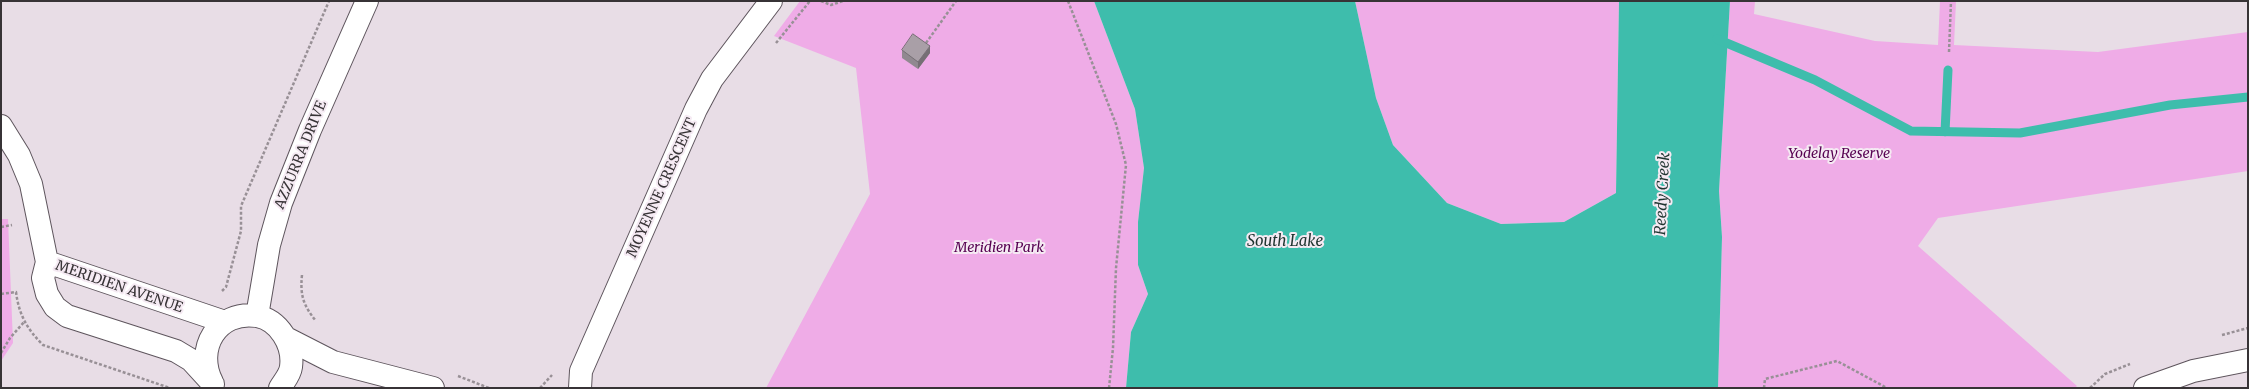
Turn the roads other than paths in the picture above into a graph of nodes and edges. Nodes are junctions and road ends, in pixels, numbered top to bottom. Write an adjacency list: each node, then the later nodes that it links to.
1 (366, 1): 5 (street, AZZURRA DRIVE)
2 (771, 1): 12 (street, MOYENNE CRESCENT)
3 (1, 126): 4 (street)
4 (47, 262): 6 (street, MERIDIEN AVENUE); 9 (street, MERIDIEN AVENUE)
5 (257, 316): 6 (street); 7 (street)
6 (225, 322): 9 (street)
7 (286, 338): 10 (street); 11 (street)
8 (2248, 360): 13 (street)
9 (215, 386)
10 (280, 388)
11 (433, 388)
12 (580, 388)
13 (2145, 388)

